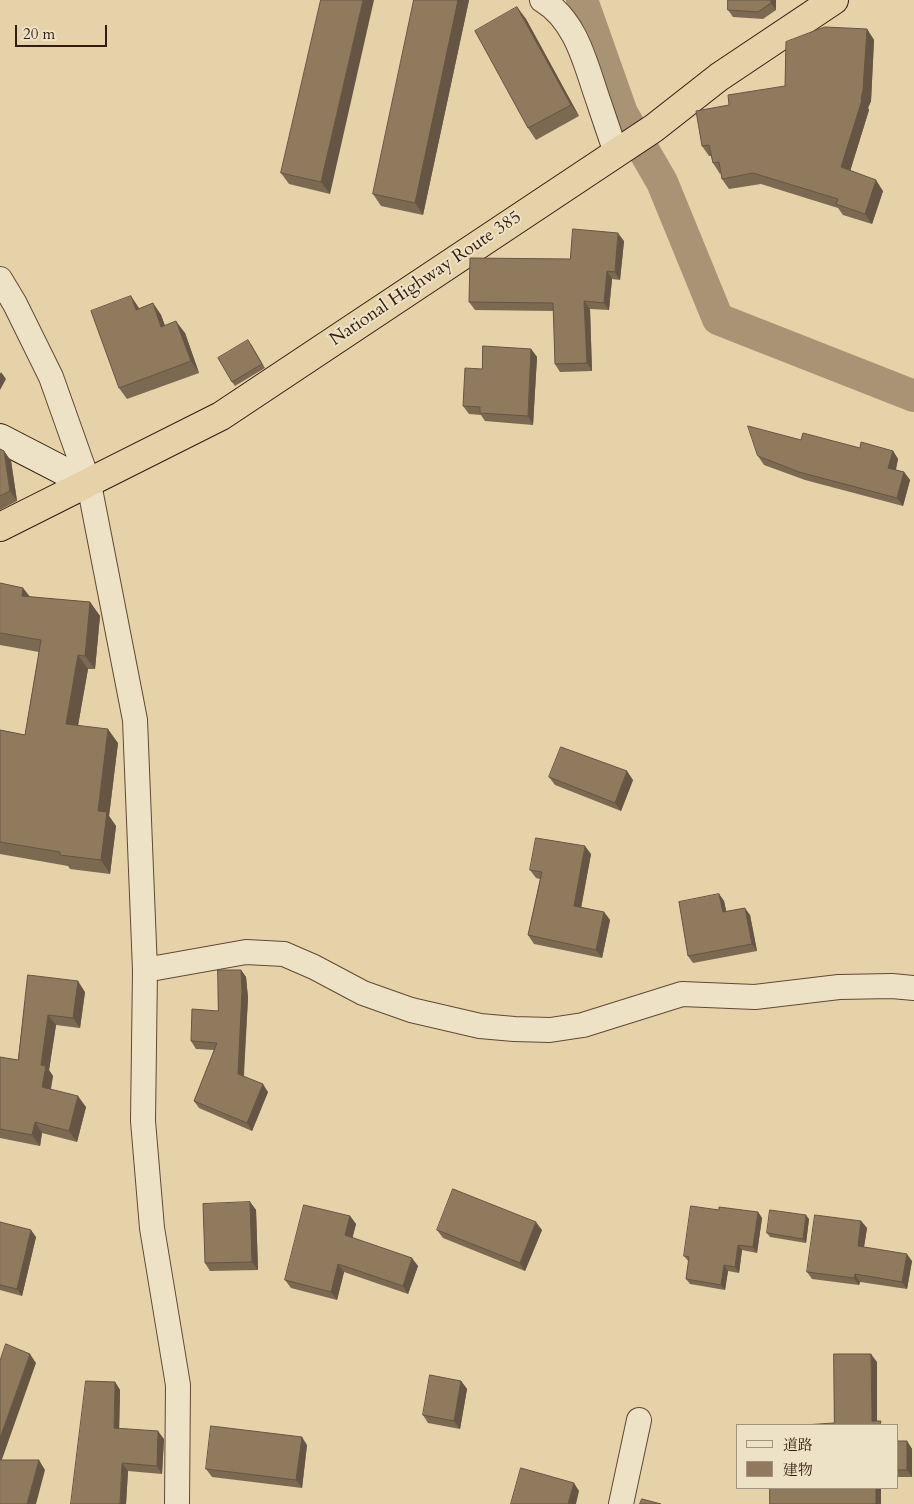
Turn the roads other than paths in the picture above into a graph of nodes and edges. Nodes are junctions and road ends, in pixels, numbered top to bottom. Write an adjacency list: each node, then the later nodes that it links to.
1 (542, 0): 3 (street)
2 (834, 0): 3 (highway, National Highway Route 385)
3 (616, 153): 6 (highway, National Highway Route 385)
4 (0, 279): 6 (street)
5 (0, 438): 6 (main road)
6 (97, 479): 7 (highway, National Highway Route 385); 8 (street)
7 (0, 527)
8 (145, 970): 9 (street); 11 (street)
9 (903, 987)
10 (639, 1420): 12 (street)
11 (177, 1504)
12 (620, 1504)

